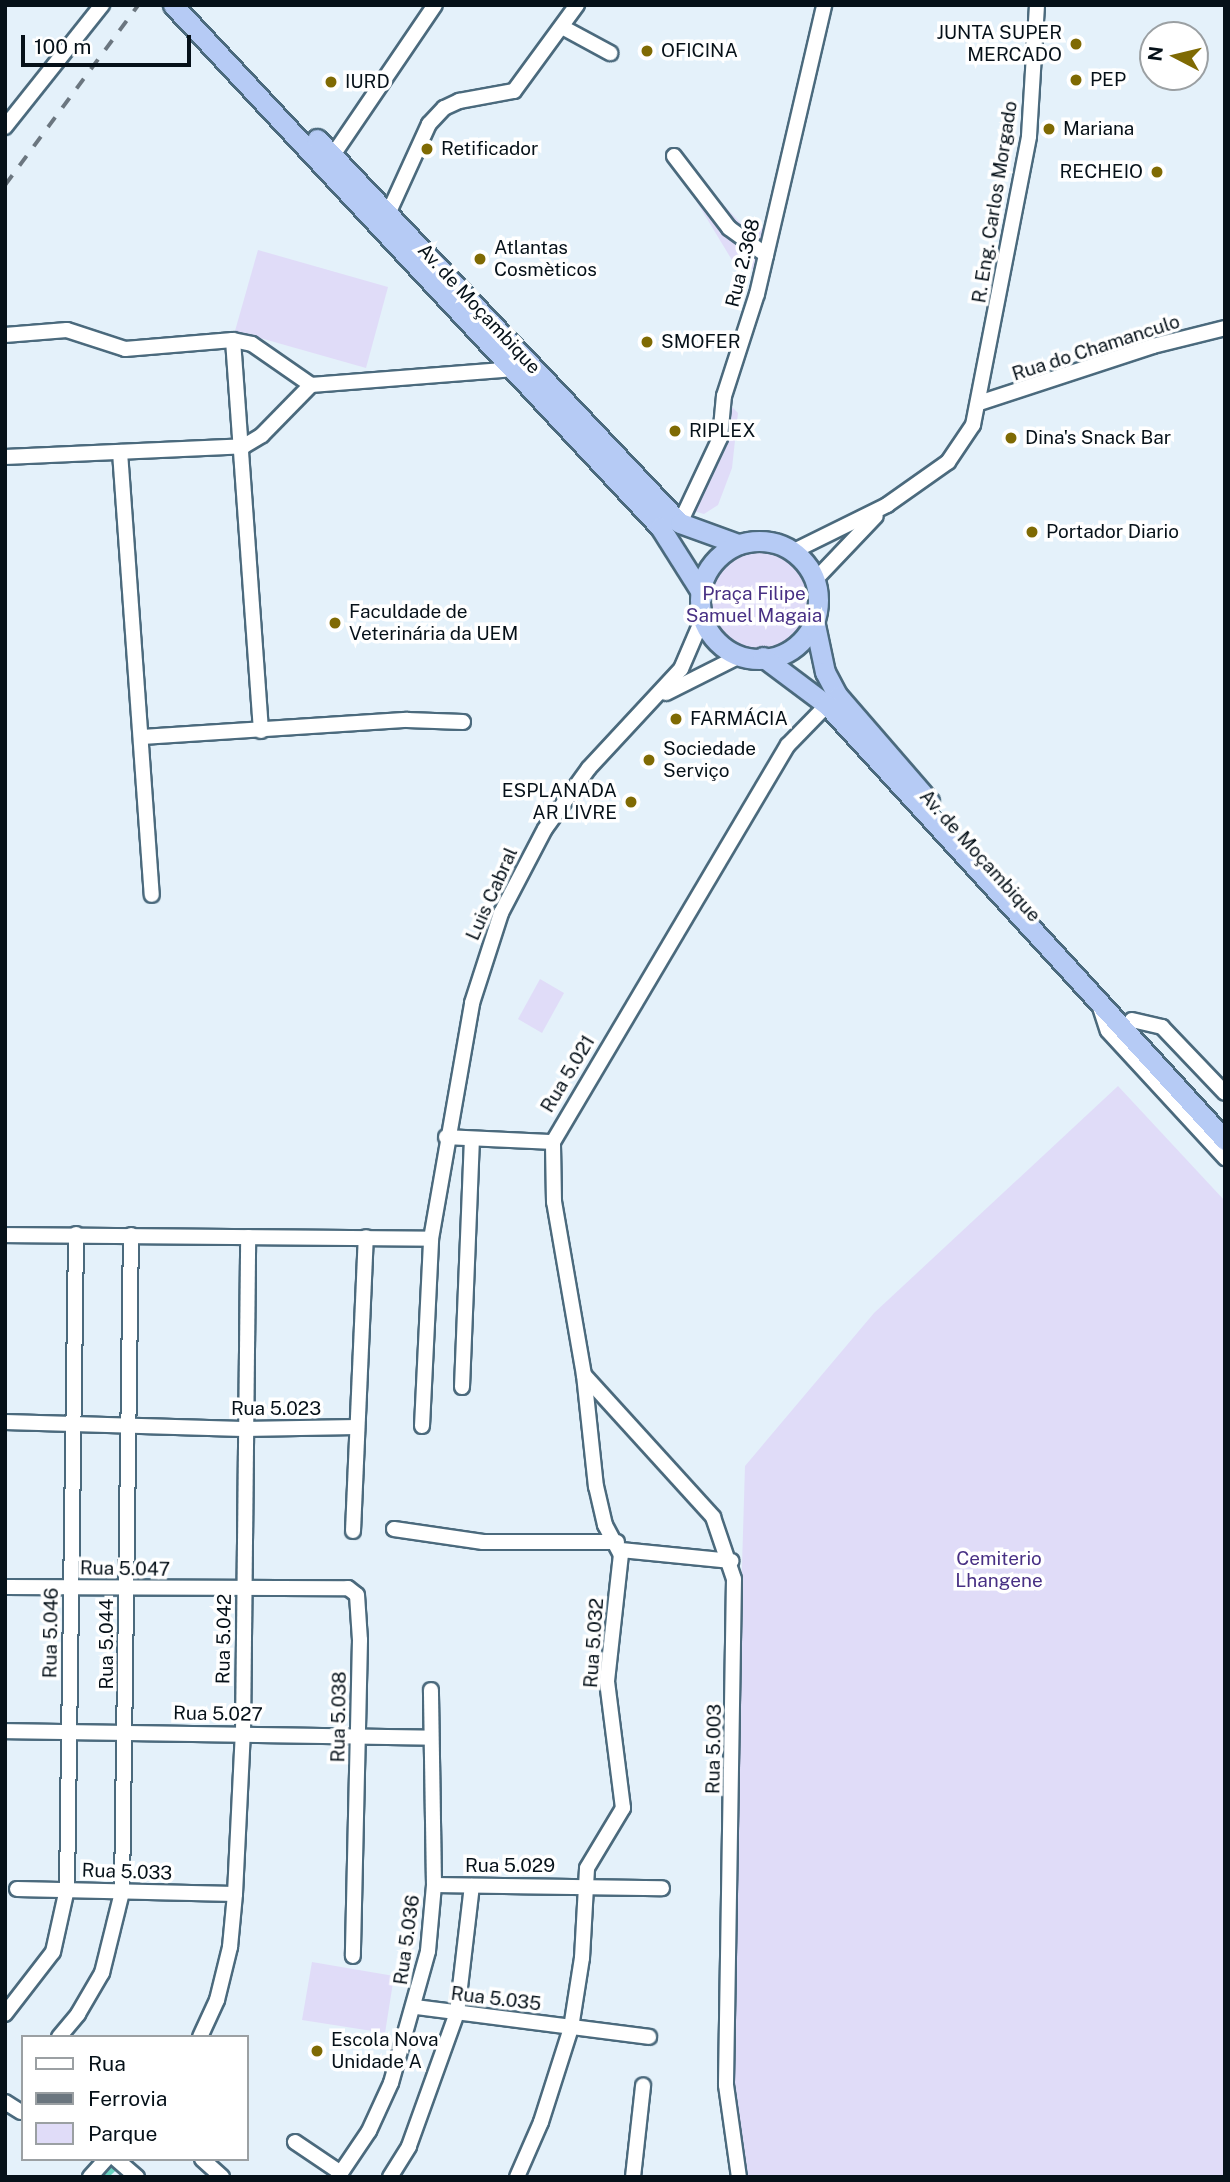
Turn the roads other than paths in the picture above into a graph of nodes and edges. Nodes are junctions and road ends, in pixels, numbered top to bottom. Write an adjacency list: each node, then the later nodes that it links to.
1 (102, 5): 10 (street)
2 (173, 5): 18 (highway)
3 (191, 5): 11 (highway, Av. de Moçambique)
4 (435, 5): 11 (street)
5 (577, 5): 8 (street)
6 (824, 5): 14 (street, Rua 2.368)
7 (1037, 5): 20 (street, R. Eng. Carlos Morgado)
8 (562, 27): 9 (street); 13 (street)
9 (610, 53)
10 (5, 127)
11 (333, 155): 13 (highway, Av. de Moçambique)
12 (674, 156): 14 (street)
13 (388, 214): 25 (highway, Av. de Moçambique)
14 (766, 255): 25 (street, Rua 2.368)
15 (1225, 328): 20 (street, Rua do Chamanculo)
16 (5, 335): 17 (street)
17 (233, 340): 19 (street); 21 (street)
18 (513, 369): 19 (street); 29 (highway)
19 (312, 385): 21 (street)
20 (979, 403): 24 (street, R. Eng. Carlos Morgado)
21 (244, 446): 22 (street); 37 (street)
22 (120, 452): 23 (street); 38 (street)
23 (5, 457)
24 (887, 505): 27 (street); 28 (street)
25 (680, 523): 26 (highway, Av. de Moçambique)
26 (738, 544): 27 (highway, Av. de Moçambique); 29 (highway)
27 (794, 551): 28 (highway)
28 (815, 580): 30 (highway)
29 (703, 595): 31 (highway)
30 (814, 620): 33 (highway); 41 (highway, Av. de Moçambique)
31 (702, 621): 32 (highway); 34 (street, Luis Cabral)
32 (738, 657): 33 (highway); 34 (street, Luis Cabral)
33 (763, 657): 35 (highway, Av. de Moçambique)
34 (651, 705): 44 (street, Luis Cabral)
35 (827, 705): 40 (highway, Av. de Moçambique); 47 (street, Rua 5.021)
36 (463, 722): 37 (street)
37 (261, 731): 38 (street)
38 (142, 737): 39 (street)
39 (152, 895)
40 (1098, 1002): 46 (highway, Av. de Moçambique); 48 (street)
41 (1132, 1020): 42 (street); 43 (highway, Av. de Moçambique)
42 (1225, 1093)
43 (1225, 1120)
44 (446, 1137): 45 (street, Rua 5.021); 54 (street)
45 (472, 1140): 47 (street, Rua 5.021); 56 (street)
46 (1225, 1140)
47 (553, 1142): 55 (street)
48 (1225, 1158)
49 (76, 1234): 50 (street); 51 (street); 58 (street, Rua 5.046)
50 (131, 1234): 52 (street); 59 (street, Rua 5.044)
51 (5, 1235)
52 (248, 1237): 53 (street); 62 (street, Rua 5.042)
53 (366, 1237): 54 (street); 61 (street)
54 (431, 1239): 60 (street)
55 (584, 1375): 65 (street); 66 (street, Rua 5.003)
56 (462, 1387)
57 (5, 1422): 58 (street, Rua 5.023)
58 (74, 1423): 59 (street, Rua 5.023); 68 (street, Rua 5.046)
59 (128, 1426): 62 (street, Rua 5.023); 70 (street, Rua 5.044)
60 (422, 1426)
61 (357, 1427): 62 (street, Rua 5.023); 64 (street)
62 (243, 1429): 69 (street, Rua 5.042)
63 (394, 1529): 65 (street)
64 (353, 1531)
65 (619, 1546): 66 (street); 80 (street, Rua 5.032)
66 (730, 1560): 108 (street, Rua 5.003)
67 (5, 1587): 68 (street, Rua 5.047)
68 (71, 1587): 70 (street, Rua 5.047); 73 (street, Rua 5.046)
69 (244, 1588): 70 (street, Rua 5.047); 75 (street, Rua 5.042); 76 (street, Rua 5.038)
70 (127, 1589): 74 (street, Rua 5.044)
71 (431, 1690): 77 (street, Rua 5.036)
72 (5, 1731): 73 (street, Rua 5.027)
73 (68, 1732): 74 (street, Rua 5.027); 83 (street, Rua 5.046)
74 (127, 1732): 75 (street, Rua 5.027); 84 (street, Rua 5.044)
75 (243, 1733): 76 (street, Rua 5.027); 85 (street, Rua 5.042)
76 (358, 1734): 77 (street, Rua 5.027); 86 (street, Rua 5.038)
77 (429, 1738): 78 (street, Rua 5.036)
78 (434, 1885): 79 (street, Rua 5.029); 87 (street, Rua 5.036)
79 (472, 1886): 80 (street, Rua 5.029); 89 (street)
80 (586, 1886): 81 (street, Rua 5.029); 90 (street, Rua 5.032)
81 (662, 1888)
82 (17, 1889): 83 (street, Rua 5.033)
83 (67, 1889): 84 (street, Rua 5.033); 88 (street, Rua 5.046)
84 (122, 1892): 85 (street, Rua 5.033); 91 (street, Rua 5.044)
85 (235, 1894): 92 (street, Rua 5.042)
86 (353, 1956)
87 (416, 2007): 89 (street, Rua 5.035); 101 (street, Rua 5.036)
88 (5, 2014)
89 (457, 2014): 90 (street, Rua 5.035); 105 (street)
90 (571, 2028): 93 (street, Rua 5.035); 106 (street, Rua 5.032)
91 (61, 2035)
92 (201, 2035)
93 (649, 2038)
94 (643, 2086): 107 (street)
95 (5, 2102): 96 (street)
96 (21, 2112)
97 (295, 2142): 101 (street)
98 (104, 2161): 102 (street)
99 (118, 2161): 103 (street)
100 (204, 2161): 104 (street)
101 (339, 2175)
102 (90, 2177)
103 (137, 2177)
104 (222, 2177)
105 (390, 2177)
106 (517, 2177)
107 (633, 2177)
108 (739, 2177)

